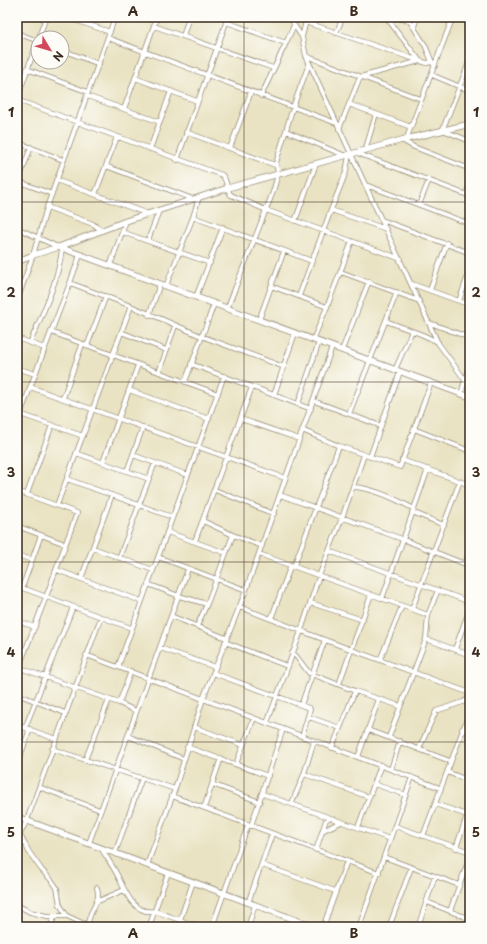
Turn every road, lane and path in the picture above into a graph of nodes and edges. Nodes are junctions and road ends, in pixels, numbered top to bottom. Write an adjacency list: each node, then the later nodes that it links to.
1 (46, 17): 20 (street)
2 (66, 17): 21 (street)
3 (115, 17): 21 (street)
4 (157, 17): 18 (street)
5 (189, 17): 24 (street)
6 (228, 17): 15 (street)
7 (291, 17): 17 (street)
8 (307, 17): 16 (street)
9 (343, 17): 23 (street)
10 (386, 17): 34 (street)
11 (396, 17): 14 (street)
12 (417, 17): 19 (street)
13 (453, 17): 38 (street)
14 (408, 19): 19 (street)
15 (226, 22): 28 (street); 29 (street)
16 (305, 22): 23 (street); 25 (street)
17 (294, 25): 25 (street); 28 (street)
18 (154, 26): 24 (street); 30 (street)
19 (414, 27): 38 (street)
20 (41, 30)
21 (110, 32): 27 (street)
22 (17, 33): 26 (street)
23 (336, 33): 34 (street)
24 (183, 36): 29 (street)
25 (302, 37): 32 (street)
26 (30, 38)
27 (108, 38): 30 (street); 36 (street)
28 (286, 44): 39 (street)
29 (216, 49): 39 (street); 41 (street)
30 (145, 52): 41 (street); 44 (street)
31 (70, 53): 36 (street)
32 (306, 56): 37 (street); 43 (street)
33 (470, 60): 45 (street)
34 (420, 61): 38 (street); 43 (street)
35 (30, 63): 40 (street)
36 (99, 64): 49 (street)
37 (309, 64): 55 (street); 60 (street)
38 (434, 64): 42 (street)
39 (273, 68): 50 (street)
40 (28, 69): 49 (street); 51 (street)
41 (207, 74): 47 (street); 53 (street)
42 (432, 75): 45 (street); 52 (street)
43 (360, 77): 52 (street); 54 (street)
44 (135, 78): 46 (street); 56 (street)
45 (459, 88): 48 (street); 65 (street)
46 (171, 91): 53 (street); 59 (street)
47 (251, 92): 50 (street); 72 (street)
48 (470, 92)
49 (87, 94): 56 (street); 58 (street)
50 (262, 96): 55 (street)
51 (17, 99): 58 (street)
52 (421, 99): 62 (street)
53 (197, 101): 66 (street)
54 (349, 104): 57 (street); 63 (street)
55 (293, 108): 60 (street); 64 (street)
56 (124, 109): 59 (street)
57 (376, 114): 62 (street); 74 (street)
58 (77, 122): 67 (street); 76 (street)
59 (160, 122): 73 (street)
60 (336, 123): 63 (street)
61 (470, 124): 65 (street)
62 (411, 127): 68 (street)
63 (339, 129): 75 (street)
64 (286, 131): 75 (street); 79 (street)
65 (443, 131): 68 (street); 69 (street)
66 (186, 132): 72 (street); 77 (street)
67 (117, 137): 73 (street); 80 (street)
68 (404, 140): 74 (street); 81 (street)
69 (470, 141)
70 (17, 142): 71 (street)
71 (31, 147): 76 (street); 85 (street)
72 (230, 148): 79 (street)
73 (150, 150): 77 (street)
74 (365, 151): 75 (street)
75 (351, 155): 78 (street); 84 (street); 87 (street); 96 (street)
76 (64, 160): 83 (street)
77 (176, 160): 88 (street)
78 (316, 164): 82 (street); 101 (street)
79 (275, 165): 82 (street)
80 (106, 166): 90 (street); 92 (street)
81 (470, 168)
82 (278, 174): 88 (street); 95 (street)
83 (56, 180): 89 (street); 90 (street)
84 (429, 180): 91 (street); 93 (street)
85 (18, 182): 89 (street)
86 (470, 184): 91 (street)
87 (366, 185): 93 (street); 100 (street)
88 (228, 188): 92 (street); 95 (street)
89 (52, 194): 94 (street)
90 (95, 194): 98 (street)
91 (468, 195)
92 (196, 198): 97 (street); 99 (street)
93 (419, 205): 103 (street)
94 (47, 207): 107 (street); 110 (street)
95 (266, 210): 101 (street); 112 (street)
96 (331, 210): 106 (street); 108 (street)
97 (159, 211): 98 (street); 111 (street)
98 (148, 214): 102 (street)
99 (193, 217): 104 (street); 117 (street)
100 (382, 220): 106 (street); 114 (street)
101 (295, 221): 108 (street)
102 (126, 222): 107 (street); 109 (street)
103 (470, 224)
104 (223, 227): 112 (street); 124 (street)
105 (17, 228): 110 (street)
106 (387, 229): 121 (street)
107 (101, 230): 115 (street)
108 (323, 231): 113 (street); 122 (street)
109 (122, 232): 111 (street); 125 (street)
110 (37, 237): 115 (street); 120 (street)
111 (148, 240): 117 (street)
112 (255, 240): 116 (street); 145 (street)
113 (352, 241): 121 (street); 127 (street)
114 (447, 243): 118 (street); 133 (street)
115 (61, 248): 119 (street); 120 (street); 160 (street)
116 (284, 251): 122 (street); 132 (street)
117 (179, 252): 124 (street); 131 (street)
118 (470, 252)
119 (80, 255): 125 (street); 129 (street)
120 (33, 256): 123 (street); 138 (street)
121 (401, 259): 130 (street)
122 (312, 261): 136 (street)
123 (17, 262)
124 (210, 263): 137 (street)
125 (110, 266): 131 (street)
126 (470, 270): 140 (street)
127 (341, 272): 128 (street); 144 (street)
128 (369, 281): 134 (street); 165 (street)
129 (70, 283): 135 (street); 152 (street)
130 (412, 284): 133 (street); 139 (street)
131 (163, 285): 137 (street); 146 (street)
132 (271, 286): 136 (street); 147 (street)
133 (430, 290): 140 (street)
134 (397, 292): 139 (street); 148 (street)
135 (106, 296): 143 (street); 161 (street)
136 (299, 296): 144 (street)
137 (196, 298): 141 (street)
138 (17, 301)
139 (419, 301): 149 (street)
140 (459, 301): 142 (street)
141 (214, 304): 145 (street); 155 (street)
142 (470, 305)
143 (131, 306): 146 (street); 153 (street)
144 (328, 307): 158 (street)
145 (227, 309): 147 (street)
146 (149, 315): 150 (street)
147 (259, 320): 154 (street)
148 (386, 321): 151 (street); 167 (street)
149 (430, 323): 157 (street); 159 (street)
150 (175, 326): 155 (street); 164 (street)
151 (412, 331): 159 (street); 173 (street)
152 (50, 332): 161 (street); 163 (street)
153 (121, 332): 164 (street); 166 (street)
154 (295, 333): 158 (street); 170 (street)
155 (201, 336): 168 (street); 170 (street)
156 (17, 338): 160 (street)
157 (470, 338)
158 (316, 341): 162 (street); 189 (street)
159 (438, 342): 177 (street)
160 (30, 343): 163 (street)
161 (84, 345): 166 (street); 187 (street)
162 (332, 347): 165 (street); 188 (street)
163 (44, 348): 175 (street)
164 (166, 350): 174 (street)
165 (342, 350): 167 (street)
166 (112, 356): 169 (street); 190 (street)
167 (370, 361): 173 (street); 193 (street)
168 (191, 364): 176 (street); 178 (street)
169 (138, 365): 174 (street); 182 (street)
170 (284, 367): 185 (street)
171 (470, 367): 177 (street)
172 (17, 368): 175 (street)
173 (398, 371): 179 (street); 199 (street)
174 (159, 372): 178 (street)
175 (35, 374): 180 (street)
176 (224, 376): 181 (street); 183 (street)
177 (465, 380): 184 (street)
178 (185, 382): 183 (street)
179 (431, 383): 184 (street); 201 (street)
180 (30, 387): 187 (street); 192 (street)
181 (252, 387): 185 (street); 196 (street)
182 (129, 390): 194 (street); 195 (street)
183 (218, 394): 195 (street)
184 (461, 394): 186 (street)
185 (274, 395): 189 (street)
186 (470, 397)
187 (63, 398): 190 (street)
188 (314, 401): 191 (street); 193 (street)
189 (298, 404): 191 (street)
190 (93, 409): 194 (street); 203 (street)
191 (311, 409): 202 (street)
192 (20, 414): 197 (street); 198 (street)
193 (349, 414): 199 (street)
194 (118, 418): 200 (street); 214 (street)
195 (209, 419): 205 (street)
196 (241, 419): 204 (street); 212 (street)
197 (17, 423)
198 (52, 425): 203 (street); 227 (street)
199 (380, 426): 211 (street)
200 (143, 427): 205 (street); 209 (street)
201 (414, 429): 207 (street); 213 (street)
202 (302, 430): 204 (street); 206 (street)
203 (83, 436): 208 (street)
204 (299, 439): 219 (street)
205 (198, 446): 212 (street); 218 (street)
206 (339, 446): 210 (street); 232 (street)
207 (470, 450)
208 (76, 453): 214 (street); 220 (street)
209 (133, 455): 215 (street); 217 (street)
210 (364, 455): 211 (street); 224 (street)
211 (370, 456): 213 (street)
212 (227, 457): 219 (street); 225 (street)
213 (402, 460): 216 (street)
214 (103, 462): 217 (street)
215 (155, 463): 218 (street); 221 (street)
216 (428, 469): 222 (street); 233 (street)
217 (127, 471): 221 (street)
218 (188, 474): 235 (street)
219 (285, 478): 229 (street)
220 (67, 479): 228 (street); 230 (street)
221 (149, 479): 231 (street)
222 (460, 481): 223 (street); 238 (street)
223 (470, 485)
224 (353, 487): 233 (street); 236 (street)
225 (215, 490): 234 (street); 237 (street)
226 (17, 491): 227 (street)
227 (27, 494): 230 (street)
228 (112, 495): 231 (street); 247 (street)
229 (280, 495): 232 (street); 234 (street)
230 (57, 505): 245 (street)
231 (140, 505): 235 (street); 255 (street)
232 (316, 508): 236 (street); 258 (street)
233 (413, 510): 238 (street); 243 (street)
234 (274, 514): 246 (street)
235 (172, 517): 240 (street)
236 (342, 518): 243 (street); 249 (street)
237 (203, 521): 242 (street); 244 (street)
238 (444, 525): 250 (street)
239 (17, 526): 241 (street)
240 (167, 532): 244 (street); 254 (street)
241 (41, 535): 245 (street); 256 (street)
242 (233, 535): 246 (street); 251 (street)
243 (402, 539): 250 (street); 263 (street)
244 (195, 542): 251 (street)
245 (65, 544): 261 (street)
246 (262, 546): 252 (street)
247 (93, 548): 255 (street); 266 (street)
248 (470, 550): 257 (street)
249 (329, 551): 263 (street); 264 (street)
250 (434, 552): 257 (street); 268 (street)
251 (226, 553): 265 (street)
252 (259, 554): 258 (street); 271 (street)
253 (17, 555): 256 (street)
254 (158, 557): 260 (street); 262 (street)
255 (119, 558): 262 (street)
256 (32, 560): 270 (street)
257 (465, 564): 259 (street)
258 (293, 566): 264 (street); 289 (street)
259 (470, 566)
260 (188, 569): 265 (street); 274 (street)
261 (57, 570): 266 (street); 275 (street)
262 (153, 570): 267 (street)
263 (391, 573): 268 (street); 276 (street)
264 (319, 576): 273 (street); 279 (street)
265 (216, 578): 271 (street); 280 (street)
266 (81, 579): 277 (street)
267 (148, 584): 274 (street); 277 (street)
268 (422, 584): 272 (street); 285 (street)
269 (17, 586): 270 (street)
270 (22, 588): 275 (street)
271 (246, 590): 283 (street)
272 (438, 590): 278 (street); 286 (street)
273 (371, 595): 276 (street); 290 (street)
274 (179, 596): 280 (street); 287 (street)
275 (46, 597): 282 (street); 293 (street)
276 (382, 599): 281 (street)
277 (141, 601): 294 (street)
278 (470, 602)
279 (311, 603): 290 (street); 295 (street)
280 (207, 604): 292 (street)
281 (402, 606): 285 (street); 305 (street)
282 (73, 607): 288 (street); 314 (street)
283 (240, 607): 289 (street); 297 (street)
284 (470, 608): 301 (street)
285 (412, 609): 286 (street)
286 (428, 615): 296 (street)
287 (171, 616): 292 (street); 299 (street)
288 (101, 617): 294 (street); 304 (street)
289 (270, 619): 295 (street)
290 (363, 620): 300 (street)
291 (17, 621): 293 (street)
292 (197, 626): 297 (street)
293 (35, 627): 307 (street)
294 (131, 628): 308 (street)
295 (301, 631): 298 (street); 302 (street)
296 (426, 639): 301 (street); 311 (street)
297 (226, 640): 306 (street); 309 (street)
298 (325, 640): 300 (street); 313 (street)
299 (160, 648): 309 (street); 315 (street)
300 (352, 649): 305 (street); 316 (street)
301 (455, 649): 303 (street)
302 (292, 653): 306 (street); 313 (street)
303 (470, 655)
304 (86, 656): 308 (street); 317 (street)
305 (380, 660): 311 (street)
306 (287, 666): 321 (street)
307 (18, 667): 314 (street)
308 (118, 667): 310 (street)
309 (215, 667): 312 (street)
310 (131, 672): 315 (street); 327 (street)
311 (413, 672): 319 (street); 329 (street)
312 (213, 673): 321 (street); 323 (street)
313 (312, 674): 316 (street); 328 (street)
314 (45, 677): 317 (street); 326 (street)
315 (149, 679): 323 (street); 330 (street)
316 (339, 684): 318 (street)
317 (75, 688): 325 (street); 332 (street)
318 (354, 691): 324 (street); 338 (street)
319 (470, 693)
320 (17, 694): 326 (street)
321 (276, 696): 328 (street); 335 (street)
322 (470, 698): 354 (street)
323 (203, 699): 334 (street); 337 (street)
324 (379, 699): 329 (street); 342 (street)
325 (109, 700): 327 (street); 358 (street)
326 (35, 702): 332 (street); 339 (street)
327 (119, 703): 330 (street)
328 (301, 705): 333 (street)
329 (400, 706): 346 (street)
330 (136, 711): 344 (street)
331 (470, 711): 341 (street)
332 (65, 713): 347 (street)
333 (309, 717): 338 (street); 345 (street)
334 (254, 718): 335 (street); 350 (street)
335 (267, 723): 340 (street)
336 (17, 725): 339 (street)
337 (194, 727): 350 (street); 351 (street)
338 (340, 728): 352 (street)
339 (28, 729): 347 (street); 361 (street)
340 (283, 729): 345 (street); 367 (street)
341 (462, 729): 343 (street); 359 (street)
342 (368, 730): 346 (street); 355 (street)
343 (470, 732)
344 (128, 736): 357 (street); 363 (street)
345 (302, 736): 348 (street)
346 (389, 737): 349 (street)
347 (56, 739): 353 (street)
348 (314, 741): 352 (street); 366 (street)
349 (400, 741): 354 (street); 364 (street)
350 (243, 745): 360 (street)
351 (187, 747): 356 (street); 357 (street)
352 (332, 748): 355 (street)
353 (52, 749): 358 (street); 373 (street)
354 (419, 749): 359 (street)
355 (358, 757): 362 (street)
356 (221, 758): 360 (street); 371 (street)
357 (184, 759): 375 (street)
358 (85, 760): 363 (street)
359 (450, 761): 365 (street)
360 (236, 764): 367 (street)
361 (17, 765)
362 (381, 765): 364 (street); 372 (street)
363 (116, 769): 368 (street); 385 (street)
364 (391, 769): 369 (street)
365 (447, 772): 370 (street); 374 (street)
366 (304, 774): 379 (street); 381 (street)
367 (268, 776): 376 (street)
368 (142, 778): 375 (street); 405 (street)
369 (412, 778): 374 (street); 377 (street)
370 (470, 780)
371 (212, 784): 380 (street); 384 (street)
372 (374, 784): 377 (street); 379 (street)
373 (39, 787): 385 (street); 389 (street)
374 (440, 788): 382 (street)
375 (175, 789): 378 (street)
376 (263, 794): 380 (street); 381 (street)
377 (406, 795): 392 (street)
378 (172, 796): 384 (street); 409 (street)
379 (369, 797): 393 (street)
380 (260, 802): 391 (street)
381 (292, 803): 388 (street)
382 (435, 804): 386 (street); 397 (street)
383 (470, 806): 386 (street)
384 (204, 808): 391 (street)
385 (100, 810): 400 (street)
386 (468, 816): 402 (street)
387 (17, 817): 389 (street)
388 (327, 817): 390 (street); 394 (street)
389 (27, 820): 396 (street); 400 (street)
390 (341, 822): 393 (street); 394 (street)
391 (250, 826): 395 (street); 420 (street)
392 (395, 826): 397 (street); 398 (street)
393 (358, 827): 398 (street)
394 (322, 831): 403 (street)
395 (272, 834): 403 (street); 410 (street)
396 (20, 835): 399 (street); 429 (street)
397 (423, 836): 402 (street)
398 (390, 839): 407 (street)
399 (17, 840)
400 (88, 843): 401 (street)
401 (101, 848): 405 (street); 418 (street)
402 (456, 848): 404 (street)
403 (316, 850): 408 (street)
404 (470, 852)
405 (115, 853): 409 (street)
406 (470, 856): 416 (street)
407 (384, 857): 411 (street); 413 (street)
408 (347, 861): 413 (street); 419 (street)
409 (147, 865): 412 (street)
410 (262, 865): 419 (street); 423 (street)
411 (411, 868): 414 (street); 443 (street)
412 (168, 873): 415 (street); 426 (street)
413 (379, 873): 442 (street)
414 (435, 876): 416 (street); 422 (street)
415 (194, 882): 420 (street); 432 (street)
416 (459, 885): 427 (street)
417 (97, 888): 421 (street)
418 (124, 890): 421 (street); 426 (street)
419 (335, 891): 441 (street)
420 (224, 894): 423 (street); 437 (street)
421 (96, 902): 434 (street)
422 (426, 902): 427 (street); 444 (street)
423 (248, 903): 425 (street)
424 (17, 905): 428 (street)
425 (255, 905): 431 (street); 438 (street)
426 (155, 910): 432 (street); 435 (street)
427 (450, 910): 430 (street)
428 (55, 916): 429 (street); 433 (street)
429 (67, 916): 434 (street)
430 (470, 918)
431 (293, 919): 439 (street); 440 (street)
432 (180, 920): 436 (street)
433 (50, 927)
434 (89, 927)
435 (149, 927)
436 (199, 927)
437 (212, 927)
438 (248, 927)
439 (290, 927)
440 (315, 927)
441 (323, 927)
442 (359, 927)
443 (389, 927)
444 (418, 927)

